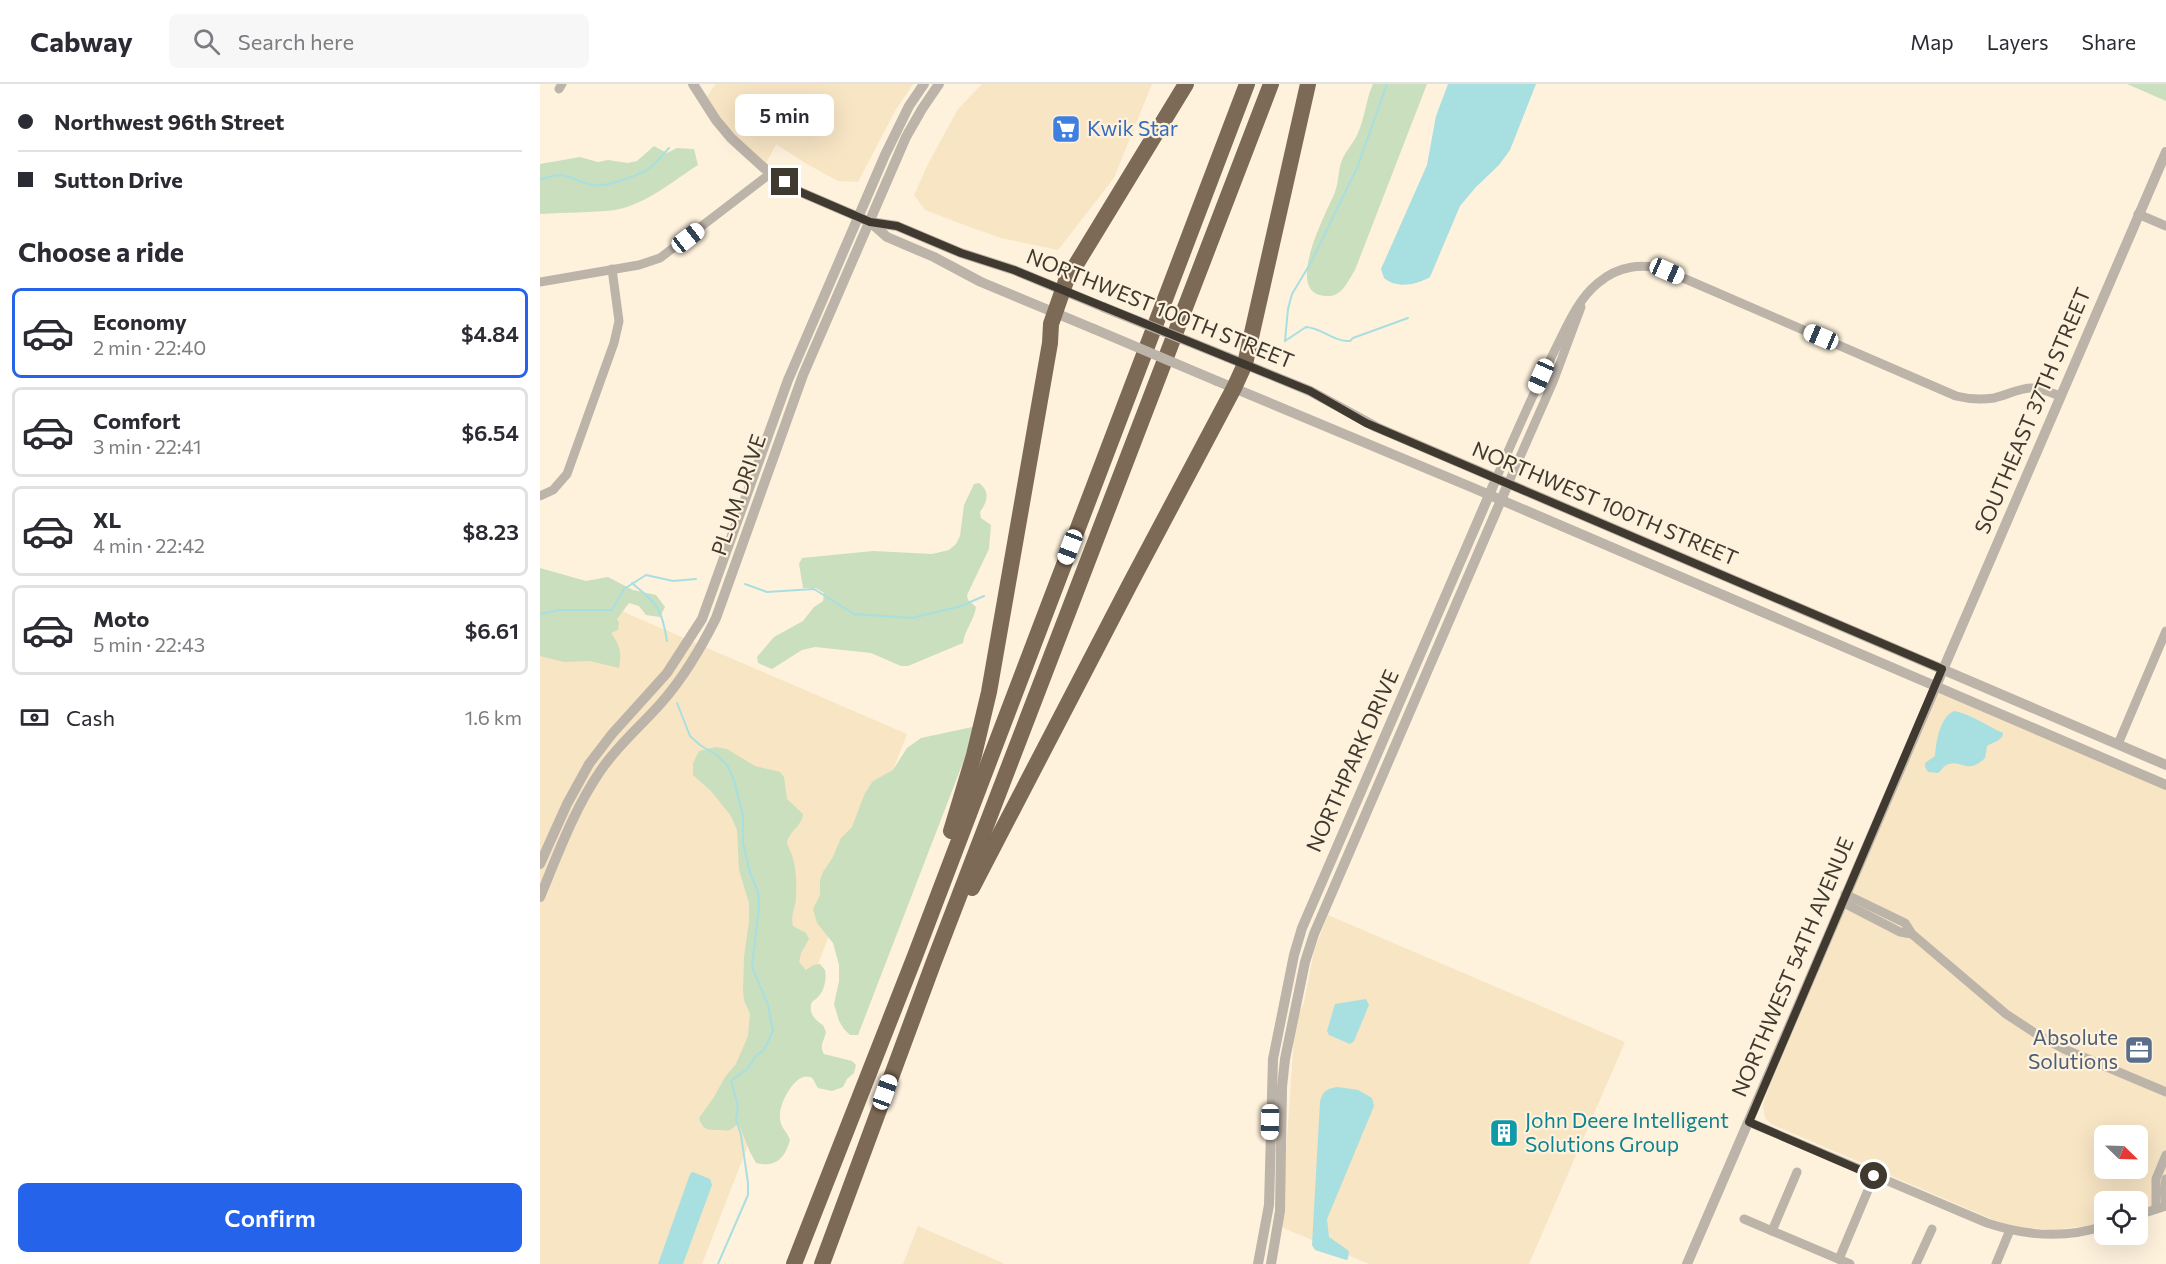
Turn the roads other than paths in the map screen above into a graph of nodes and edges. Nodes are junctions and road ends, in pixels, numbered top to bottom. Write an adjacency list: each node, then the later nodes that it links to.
1 (693, 84): 9 (street)
2 (924, 84): 11 (street, PLUM DRIVE)
3 (939, 84): 12 (street, PLUM DRIVE)
4 (1186, 84): 16 (highway)
5 (1247, 84): 40 (highway)
6 (1271, 84): 41 (highway)
7 (1308, 84): 19 (highway)
8 (2166, 152): 10 (street, SOUTHEAST 37TH STREET)
9 (771, 173): 11 (street); 14 (street)
10 (2138, 214): 13 (street); 21 (street, SOUTHEAST 37TH STREET)
11 (858, 217): 12 (street); 35 (street, PLUM DRIVE)
12 (870, 222): 16 (street, NORTHWEST 100TH STREET); 18 (street, NORTHWEST 100TH STREET); 38 (street, PLUM DRIVE)
13 (2166, 226)
14 (612, 269): 15 (street); 25 (street)
15 (540, 282)
16 (1063, 290): 18 (highway); 19 (street, NORTHWEST 100TH STREET, bridge)
17 (1583, 301): 21 (street, NORTHPARK DRIVE); 22 (street, NORTHPARK DRIVE); 23 (street, NORTHPARK DRIVE)
18 (1055, 313): 20 (street, NORTHWEST 100TH STREET, bridge); 40 (highway)
19 (1245, 364): 20 (highway); 22 (street, NORTHWEST 100TH STREET)
20 (1234, 388): 24 (street, NORTHWEST 100TH STREET); 41 (highway)
21 (2060, 396): 29 (street, SOUTHEAST 37TH STREET)
22 (1496, 479): 23 (street, NORTHWEST 100TH STREET); 24 (street, NORTHPARK DRIVE)
23 (1508, 484): 26 (street, NORTHPARK DRIVE); 29 (street, NORTHWEST 100TH STREET)
24 (1489, 495): 26 (street, NORTHWEST 100TH STREET); 28 (street, NORTHPARK DRIVE)
25 (540, 496)
26 (1501, 501): 30 (street, NORTHPARK DRIVE); 31 (street, NORTHWEST 100TH STREET)
27 (2166, 631): 32 (street)
28 (1415, 668): 30 (street); 36 (street, NORTHPARK DRIVE)
29 (1942, 669): 31 (street, SOUTHEAST 37TH STREET); 32 (street, NORTHWEST 100TH STREET)
30 (1427, 674): 37 (street, NORTHPARK DRIVE)
31 (1935, 686): 34 (street, NORTHWEST 100TH STREET); 39 (street, NORTHWEST 54TH AVENUE)
32 (2118, 744): 33 (street, NORTHWEST 100TH STREET)
33 (2166, 765)
34 (2166, 785)
35 (540, 864)
36 (1330, 864): 37 (street); 59 (street, NORTHPARK DRIVE)
37 (1342, 869): 60 (street, NORTHPARK DRIVE)
38 (540, 897)
39 (1844, 898): 42 (street); 43 (street, NORTHWEST 54TH AVENUE)
40 (915, 956): 57 (highway)
41 (933, 964): 58 (highway)
42 (2166, 1092)
43 (1749, 1122): 46 (street); 61 (street, NORTHWEST 54TH AVENUE)
44 (2166, 1155): 48 (street)
45 (1797, 1172): 55 (street)
46 (1874, 1176): 54 (street); 56 (street)
47 (2166, 1179): 48 (street)
48 (2163, 1207): 49 (street); 50 (street)
49 (2148, 1212)
50 (2165, 1217)
51 (1744, 1219): 55 (street)
52 (1932, 1229): 63 (street)
53 (2094, 1229): 54 (street)
54 (2010, 1230): 64 (street)
55 (1772, 1231): 56 (street)
56 (1839, 1259): 62 (street)
57 (794, 1264)
58 (822, 1264)
59 (1258, 1264)
60 (1271, 1264)
61 (1687, 1264)
62 (1850, 1264)
63 (1916, 1264)
64 (1996, 1264)

